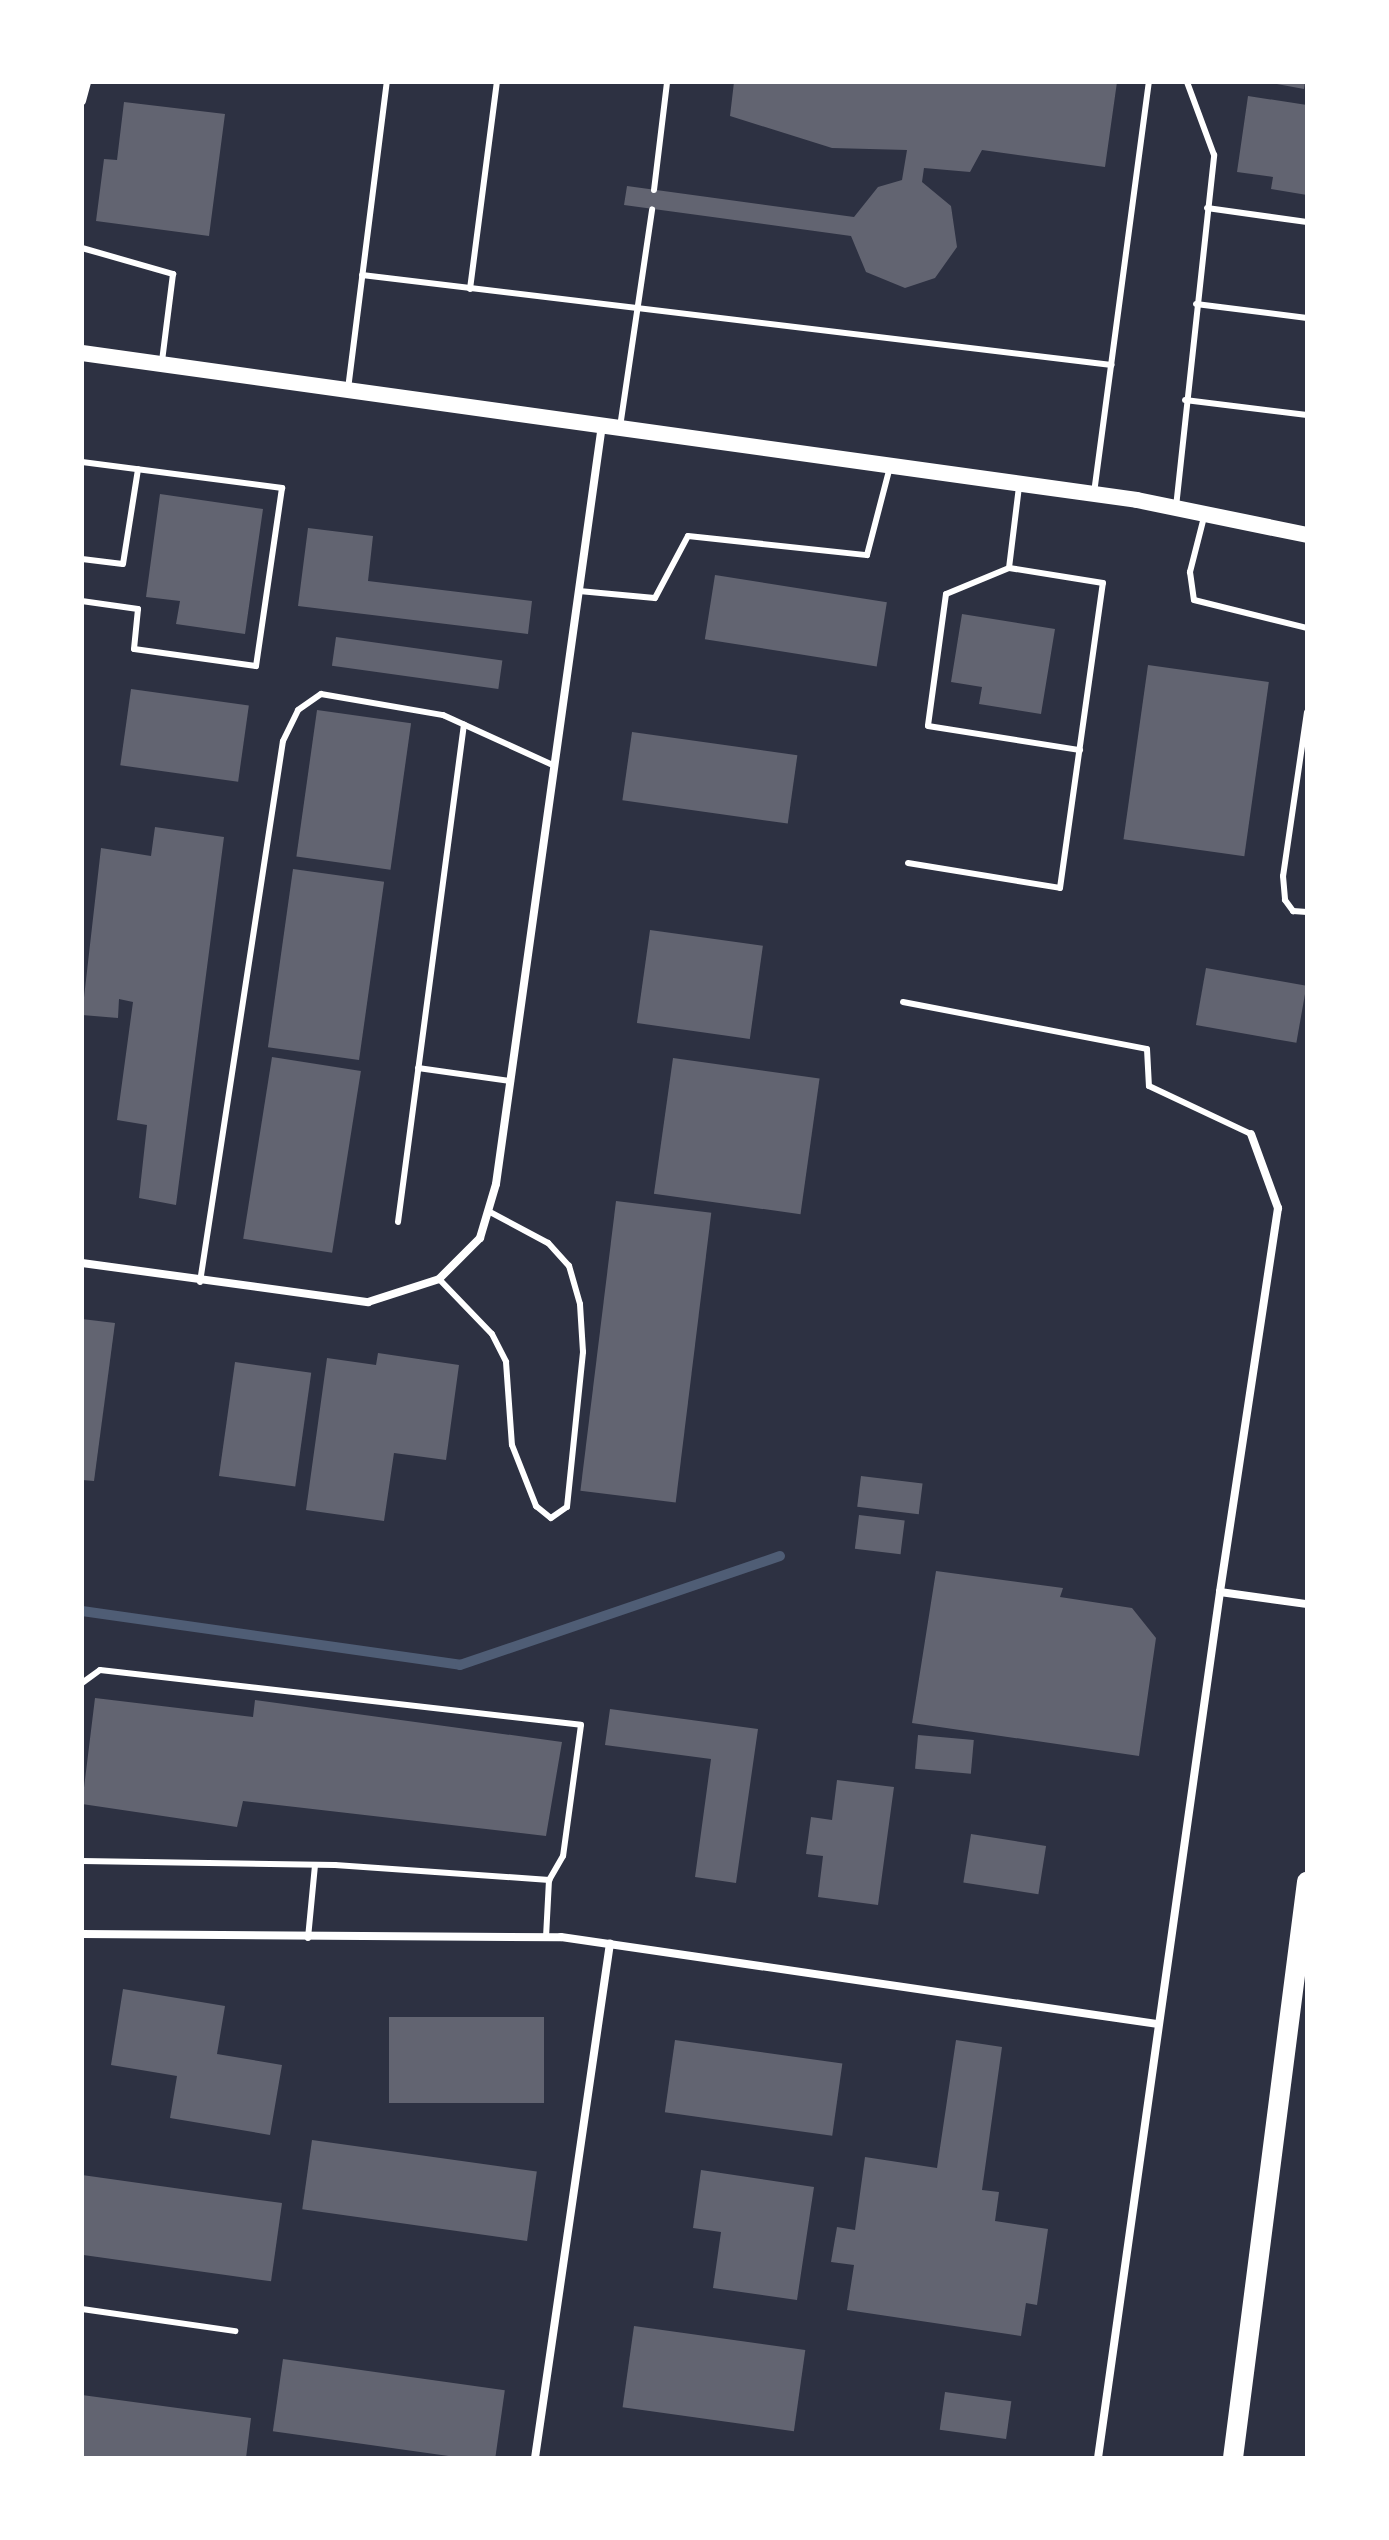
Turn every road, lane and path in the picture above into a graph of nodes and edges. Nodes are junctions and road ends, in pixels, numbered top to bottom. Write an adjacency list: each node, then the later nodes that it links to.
1 (87, 82): 7 (street)
2 (387, 82): 13 (lane)
3 (497, 82): 14 (lane)
4 (667, 82): 8 (lane)
5 (1149, 82): 20 (lane)
6 (1187, 82): 9 (lane)
7 (82, 101)
8 (654, 190)
9 (1207, 208): 11 (lane); 15 (lane)
10 (652, 209): 16 (lane)
11 (1307, 222)
12 (82, 248): 19 (lane)
13 (362, 275): 14 (lane); 21 (lane)
14 (470, 289): 16 (lane)
15 (1196, 304): 17 (lane); 22 (lane)
16 (639, 310): 20 (lane); 25 (lane)
17 (1307, 318)
18 (82, 354): 19 (main road)
19 (162, 364): 21 (main road)
20 (1112, 365): 30 (lane)
21 (348, 389): 24 (main road)
22 (1185, 400): 23 (lane); 31 (lane)
23 (1307, 415)
24 (602, 424): 25 (main road); 36 (street)
25 (620, 427): 27 (main road)
26 (82, 462): 28 (lane)
27 (891, 465): 29 (main road); 36 (lane)
28 (138, 469): 34 (lane); 37 (lane)
29 (1019, 483): 30 (main road); 35 (lane)
30 (1094, 493): 31 (main road)
31 (1176, 508): 32 (main road)
32 (1205, 513): 33 (main road); 38 (lane)
33 (1307, 535)
34 (82, 559)
35 (1009, 568): 41 (lane); 41 (lane)
36 (579, 591): 42 (street)
37 (82, 601)
38 (1307, 628)
39 (1307, 712): 44 (lane)
40 (464, 724): 42 (lane); 46 (lane); 53 (lane)
41 (1080, 750): 43 (lane)
42 (555, 766): 47 (street)
43 (908, 863)
44 (1307, 912)
45 (903, 1002): 48 (lane)
46 (418, 1068): 47 (lane); 50 (lane)
47 (511, 1081): 49 (street)
48 (1251, 1134): 54 (street)
49 (490, 1212): 52 (street); 52 (lane)
50 (398, 1222)
51 (82, 1263): 53 (street)
52 (439, 1279): 53 (street)
53 (200, 1282)
54 (1220, 1592): 55 (street); 65 (street)
55 (1307, 1604)
56 (82, 1683): 59 (lane)
57 (82, 1861): 58 (lane)
58 (315, 1865): 59 (lane); 63 (lane)
59 (549, 1880): 62 (lane)
60 (1307, 1882): 70 (main road)
61 (82, 1934): 63 (street)
62 (546, 1937): 63 (street); 64 (street)
63 (308, 1938)
64 (610, 1943): 65 (street); 68 (street)
65 (1157, 2024): 69 (street)
66 (82, 2309): 67 (lane)
67 (235, 2331)
68 (535, 2458)
69 (1098, 2458)
70 (1233, 2458)

